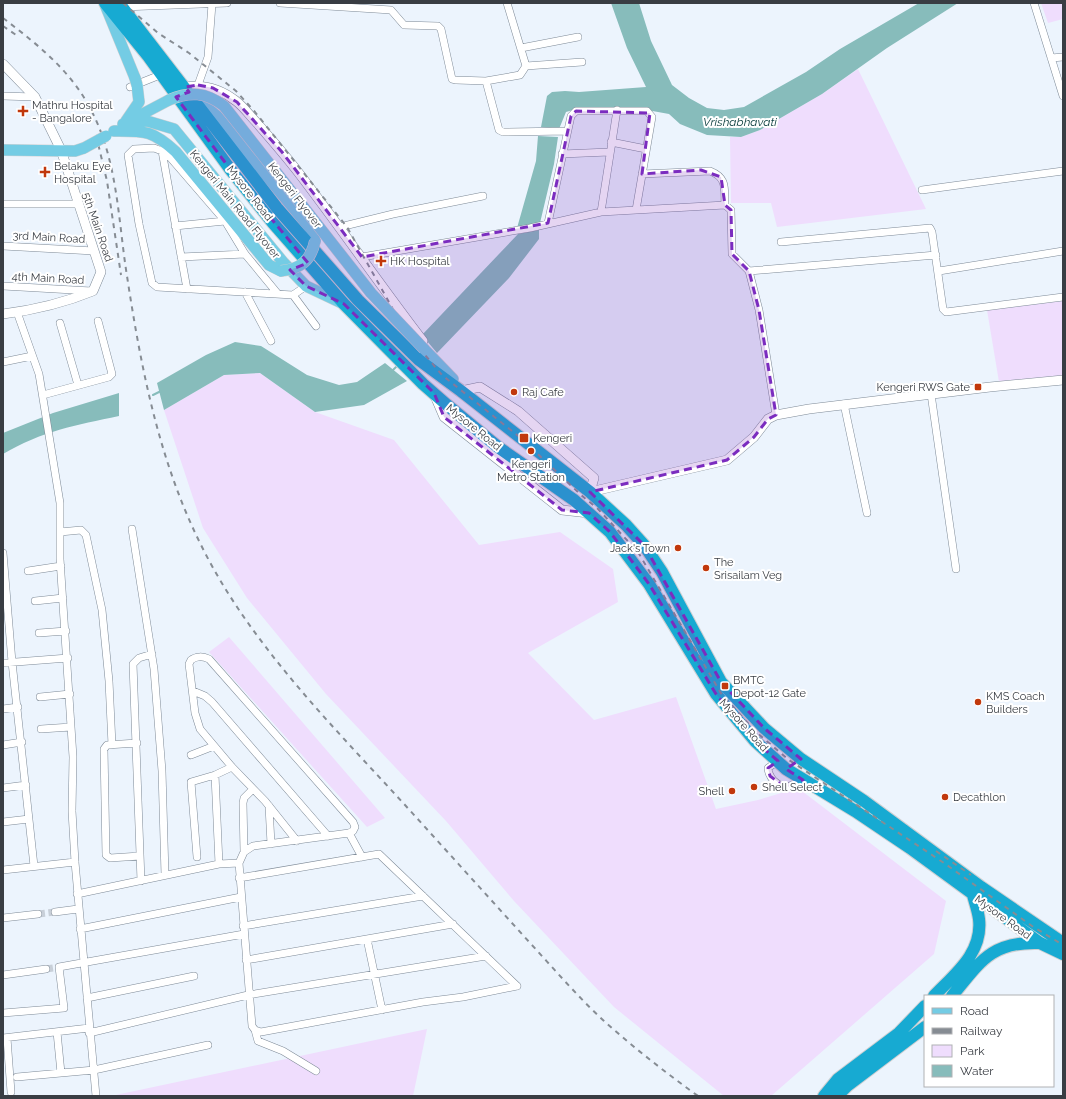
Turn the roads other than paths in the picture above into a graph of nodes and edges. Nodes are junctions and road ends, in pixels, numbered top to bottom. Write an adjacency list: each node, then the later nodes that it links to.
1 (105, 3): 10 (highway, Mysore Road); 25 (main road, bridge)
2 (227, 3): 6 (street)
3 (280, 3): 17 (street)
4 (507, 3): 9 (street)
5 (1034, 3): 12 (street)
6 (212, 4): 7 (street); 18 (street)
7 (121, 5): 10 (highway, Mysore Road)
8 (578, 37): 9 (street)
9 (521, 48): 15 (street)
10 (152, 53): 16 (highway, Mysore Road); 20 (highway, Mysore Road)
11 (1063, 57): 12 (street)
12 (1051, 58): 22 (street)
13 (582, 62): 15 (street)
14 (3, 64): 23 (street, 5th Main Road)
15 (526, 66): 17 (street)
16 (160, 75): 19 (street); 66 (highway, Mysore Road)
17 (486, 81): 27 (street)
18 (198, 85): 20 (street); 47 (street)
19 (130, 87)
20 (189, 92): 25 (main road, Kengeri Flyover, bridge); 73 (highway, Mysore Road)
21 (3, 96): 23 (street)
22 (1063, 96)
23 (35, 97): 31 (street, 5th Main Road)
24 (617, 110): 27 (street); 28 (street); 29 (street)
25 (143, 118): 26 (main road, Kengeri Main Road Flyover); 26 (main road); 59 (main road, Kengeri Main Road Flyover); 73 (main road, Kengeri Flyover, bridge)
26 (114, 130): 31 (main road, bridge)
27 (564, 131): 34 (street)
28 (611, 142): 29 (street); 33 (street)
29 (646, 149): 36 (street)
30 (3, 150): 31 (main road)
31 (61, 150): 40 (street, 5th Main Road)
32 (162, 151): 44 (street); 46 (street); 60 (street)
33 (609, 152): 34 (street); 43 (street)
34 (562, 154): 45 (street)
35 (1063, 171): 37 (street)
36 (642, 174): 41 (street); 42 (street)
37 (922, 190)
38 (483, 196): 47 (street)
39 (3, 204): 40 (street)
40 (78, 204): 50 (street, 5th Main Road)
41 (725, 205): 42 (street); 56 (street)
42 (636, 210): 43 (street)
43 (601, 212): 45 (street)
44 (225, 221): 46 (street); 52 (street)
45 (548, 223): 55 (street)
46 (175, 226): 54 (street)
47 (340, 227): 55 (street)
48 (781, 242): 53 (street)
49 (3, 246): 50 (street, 3rd Main Road)
50 (94, 251): 61 (street, 5th Main Road)
51 (1063, 251): 57 (street)
52 (245, 254): 54 (street); 63 (street)
53 (936, 255): 56 (street); 57 (street)
54 (181, 257): 60 (street)
55 (362, 257): 73 (street)
56 (749, 271): 82 (street)
57 (939, 271): 65 (street)
58 (3, 286): 61 (street, 4th Main Road)
59 (306, 286): 64 (street); 66 (main road, Kengeri Main Road Flyover)
60 (187, 289): 62 (street)
61 (93, 291): 67 (street)
62 (245, 292): 63 (street); 72 (street)
63 (278, 294): 64 (street)
64 (294, 295): 71 (street)
65 (1063, 298)
66 (344, 304): 115 (highway, Mysore Road)
67 (17, 312): 68 (street); 74 (street)
68 (3, 314)
69 (98, 321): 77 (street)
70 (60, 323): 77 (street)
71 (316, 326)
72 (270, 340)
73 (425, 355): 78 (highway, Mysore Road)
74 (32, 356): 75 (street); 80 (street)
75 (3, 362)
76 (1063, 380): 79 (street)
77 (78, 385): 80 (street)
78 (462, 391): 83 (highway, Mysore Road); 83 (street)
79 (931, 394): 81 (street); 89 (street)
80 (43, 395): 86 (street)
81 (844, 404): 82 (street); 84 (street)
82 (776, 415): 83 (street)
83 (590, 492): 114 (highway, Mysore Road)
84 (867, 513)
85 (132, 529): 97 (street)
86 (60, 532): 88 (street); 111 (street)
87 (3, 553): 91 (street)
88 (61, 566): 90 (street); 92 (street)
89 (956, 569)
90 (28, 571)
91 (4, 585): 94 (street)
92 (63, 598): 93 (street); 95 (street)
93 (35, 601)
94 (6, 613): 99 (street)
95 (66, 631): 96 (street); 98 (street)
96 (39, 633)
97 (152, 654): 109 (street); 138 (street)
98 (68, 658): 99 (street); 102 (street)
99 (12, 662): 100 (street); 104 (street)
100 (3, 663)
101 (193, 691): 112 (street); 125 (street); 126 (street)
102 (70, 694): 103 (street); 106 (street)
103 (40, 697)
104 (18, 707): 105 (street); 108 (street)
105 (3, 709)
106 (72, 727): 107 (street); 133 (street)
107 (41, 729)
108 (22, 742): 110 (street); 119 (street)
109 (137, 743): 111 (street); 130 (street)
110 (3, 745)
111 (112, 745): 130 (street)
112 (214, 746): 113 (street); 116 (street)
113 (190, 755)
114 (801, 759): 115 (highway); 141 (highway, Mysore Road)
115 (782, 765): 118 (highway, Mysore Road); 118 (street)
116 (232, 767): 117 (street); 121 (street)
117 (215, 775): 131 (street); 135 (street)
118 (803, 780): 141 (highway, Mysore Road)
119 (26, 785): 120 (street); 123 (street)
120 (3, 788)
121 (254, 789): 122 (street); 129 (street)
122 (269, 806): 127 (street); 128 (street)
123 (29, 819): 124 (street); 136 (street)
124 (3, 822)
125 (349, 833): 126 (street); 132 (street)
126 (328, 836): 127 (street)
127 (297, 840): 128 (street)
128 (271, 844): 129 (street)
129 (244, 852): 134 (street)
130 (140, 856): 140 (street)
131 (197, 857)
132 (362, 857): 139 (street); 143 (street)
133 (75, 862): 136 (street); 142 (street)
134 (239, 863): 135 (street); 139 (street)
135 (219, 864): 138 (street)
136 (34, 866): 137 (street)
137 (3, 870)
138 (166, 875): 140 (street)
139 (239, 878): 144 (street)
140 (141, 880): 142 (street)
141 (977, 891): 154 (highway, Mysore Road); 155 (highway, Mysore Road); 164 (highway)
142 (77, 894): 145 (street)
143 (423, 896): 149 (street); 150 (street)
144 (241, 897): 150 (street); 151 (street)
145 (78, 909): 146 (street); 151 (street)
146 (55, 912)
147 (38, 914): 148 (street)
148 (3, 918)
149 (453, 924): 153 (street); 157 (street)
150 (243, 926): 152 (street)
151 (80, 929): 159 (street)
152 (244, 934): 158 (street); 159 (street)
153 (367, 939): 158 (street); 162 (street)
154 (1040, 943): 156 (highway, Mysore Road); 165 (highway)
155 (1063, 943)
156 (1063, 954)
157 (486, 956): 162 (street); 169 (street)
158 (246, 960): 166 (street)
159 (83, 962): 167 (street); 170 (street)
160 (46, 969): 161 (street)
161 (3, 975)
162 (374, 975): 166 (street); 169 (street)
163 (194, 976): 167 (street)
164 (935, 995)
165 (953, 995)
166 (248, 996): 172 (street); 173 (street)
167 (87, 998): 173 (street)
168 (924, 1007): 183 (highway)
169 (382, 1010): 172 (street)
170 (3, 1013)
171 (924, 1028): 184 (highway)
172 (255, 1030): 178 (street)
173 (89, 1031): 174 (street); 177 (street)
174 (57, 1032): 175 (street); 179 (street)
175 (5, 1038): 181 (street)
176 (208, 1045): 177 (street)
177 (94, 1070): 179 (street); 182 (street)
178 (316, 1071)
179 (61, 1073): 180 (street)
180 (17, 1077)
181 (11, 1092)
182 (96, 1096)
183 (824, 1096)
184 (837, 1096)

